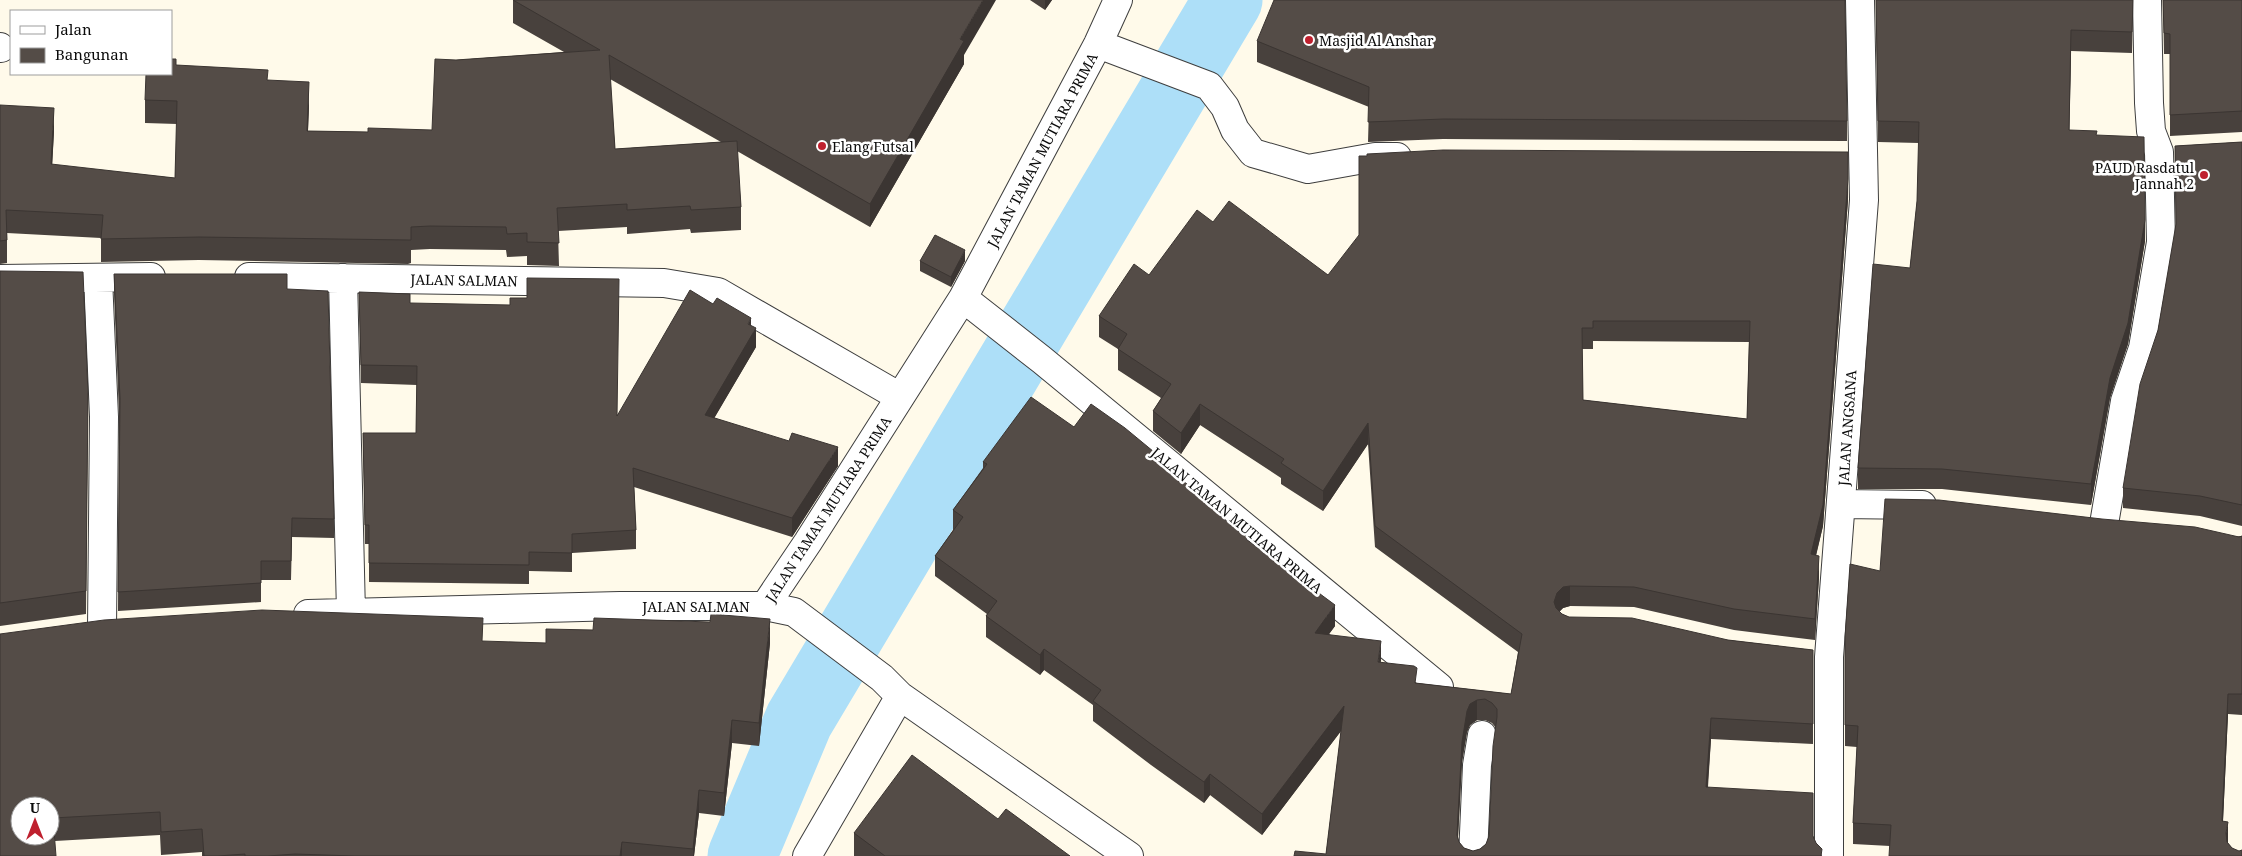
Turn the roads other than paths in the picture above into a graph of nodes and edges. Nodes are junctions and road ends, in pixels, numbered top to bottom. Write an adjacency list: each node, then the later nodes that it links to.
1 (1118, 0): 4 (street, JALAN TAMAN MUTIARA PRIMA)
2 (1860, 0): 9 (street, JALAN ANGSANA)
3 (2147, 0): 6 (street)
4 (1098, 44): 7 (street); 15 (street, JALAN TAMAN MUTIARA PRIMA)
5 (2186, 150): 6 (street)
6 (2159, 152): 20 (street)
7 (1424, 156)
8 (1834, 157): 9 (street)
9 (1864, 157): 17 (street, JALAN ANGSANA)
10 (172, 277): 12 (street)
11 (228, 277): 13 (street, JALAN SALMAN)
12 (98, 278): 14 (street); 26 (street)
13 (343, 278): 16 (street, JALAN SALMAN); 23 (street)
14 (0, 279)
15 (963, 298): 16 (street, JALAN TAMAN MUTIARA PRIMA); 31 (street, JALAN TAMAN MUTIARA PRIMA)
16 (900, 397): 22 (street, JALAN TAMAN MUTIARA PRIMA)
17 (1841, 504): 18 (street); 29 (street, JALAN ANGSANA)
18 (1950, 506)
19 (2075, 521): 20 (street)
20 (2104, 524): 21 (street)
21 (2132, 526)
22 (764, 606): 23 (street, JALAN SALMAN); 30 (street, JALAN TAMAN MUTIARA PRIMA)
23 (351, 613): 24 (street, JALAN SALMAN)
24 (284, 616)
25 (130, 626): 26 (street)
26 (102, 628): 27 (street)
27 (74, 632)
28 (1799, 654): 29 (street)
29 (1828, 657): 36 (street, JALAN ANGSANA)
30 (891, 687): 33 (street); 34 (street, JALAN TAMAN MUTIARA PRIMA)
31 (1439, 687)
32 (1482, 735): 35 (street)
33 (807, 856)
34 (1129, 856)
35 (1472, 856)
36 (1829, 856)

